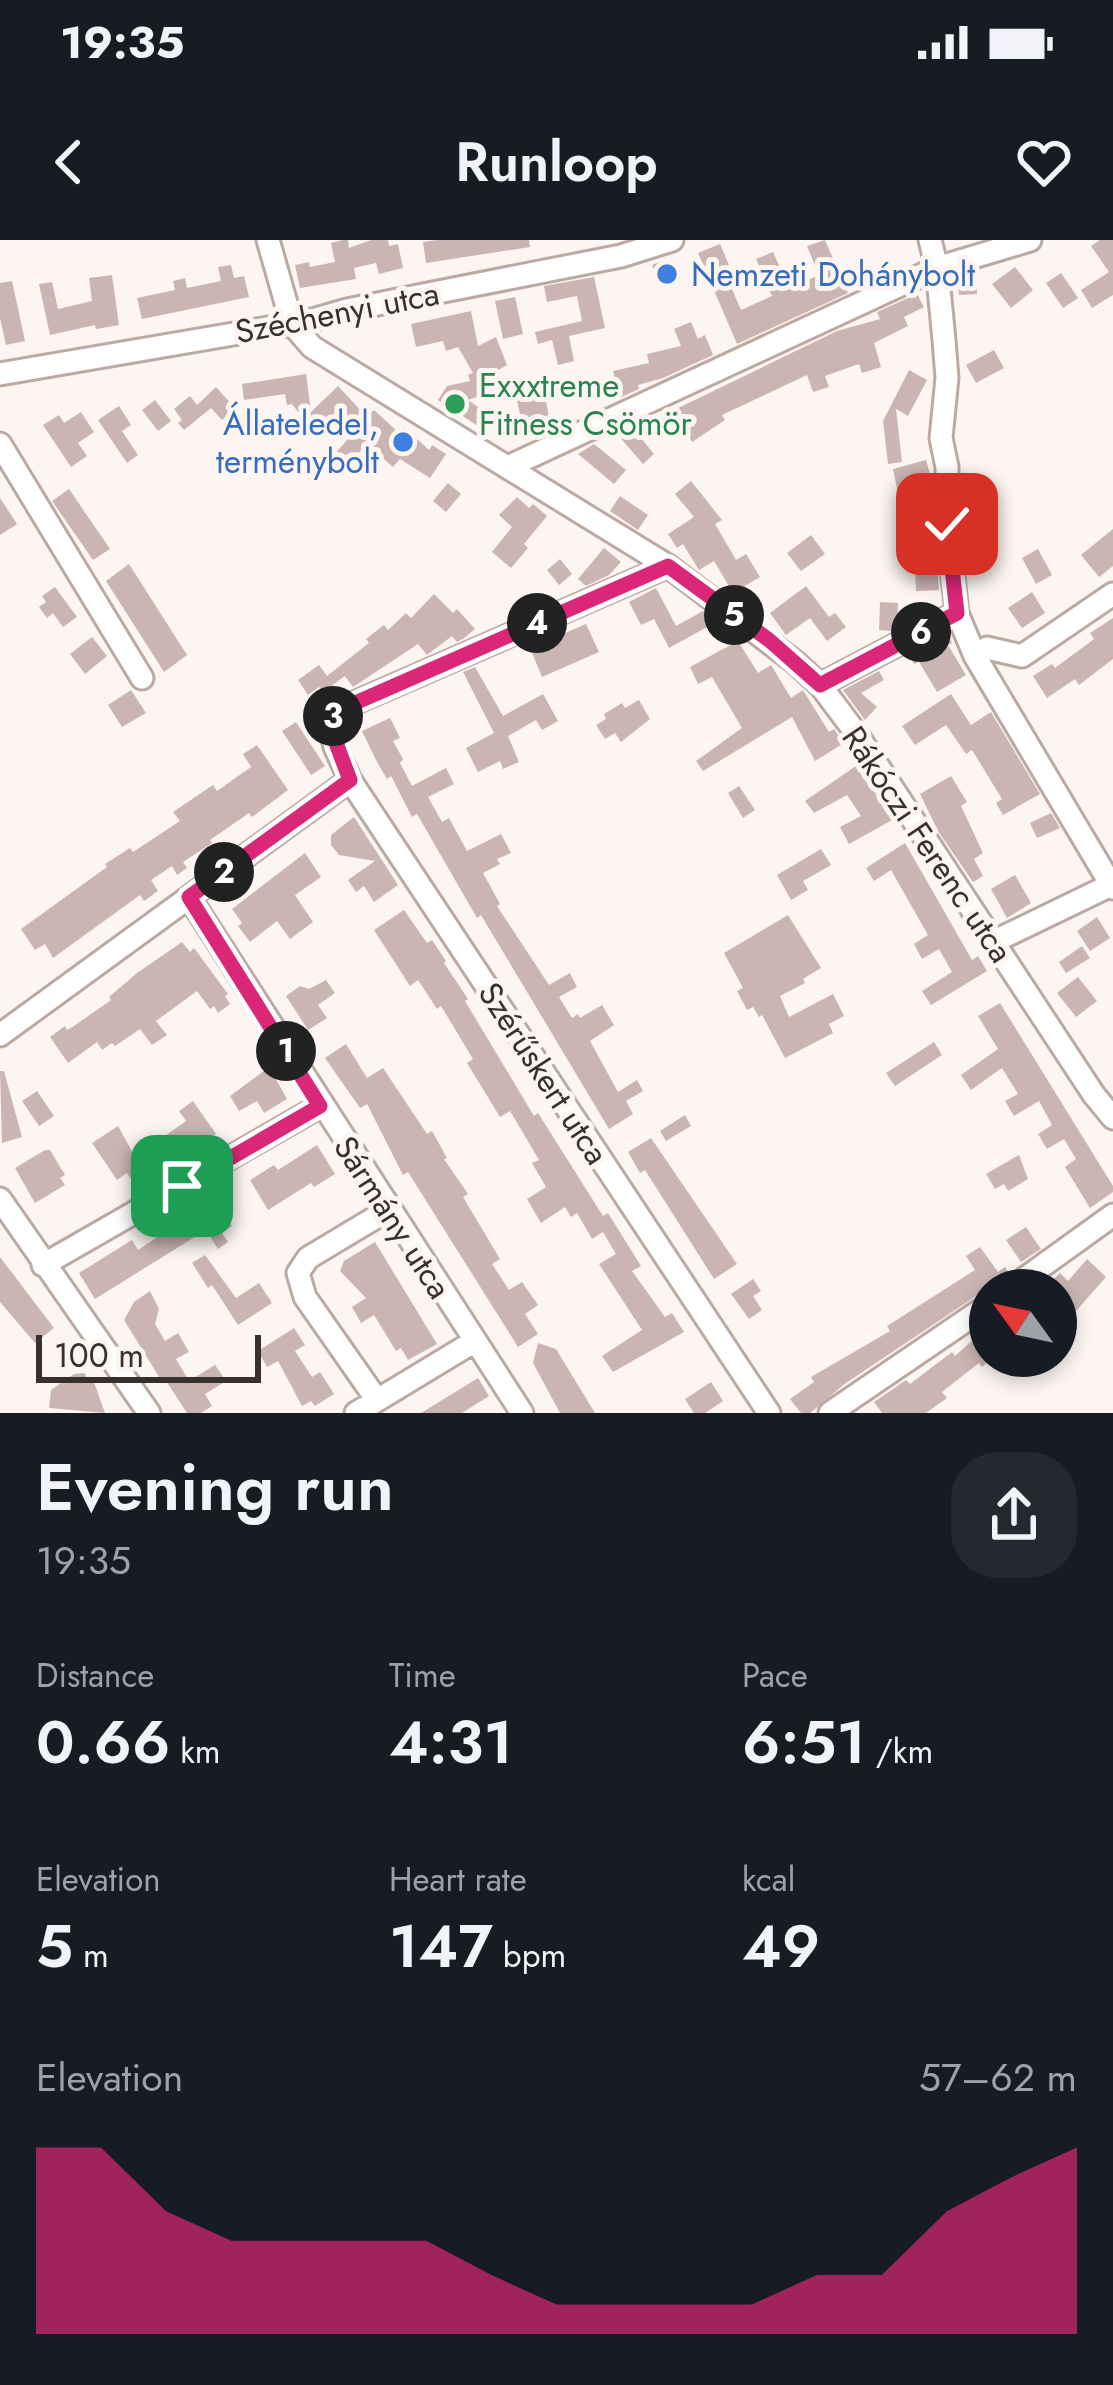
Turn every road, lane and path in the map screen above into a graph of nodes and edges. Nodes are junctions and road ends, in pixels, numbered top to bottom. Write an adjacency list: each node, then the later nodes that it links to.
1 (268, 240): 7 (street)
2 (672, 240): 5 (street, Széchenyi utca)
3 (930, 240): 6 (street)
4 (1030, 240): 6 (street)
5 (619, 248): 7 (street, Széchenyi utca)
6 (937, 268): 10 (street); 13 (street)
7 (292, 324): 8 (street, Széchenyi utca); 10 (street, Rákóczi Ferenc utca)
8 (0, 374)
9 (0, 444): 15 (street)
10 (510, 466): 11 (street, Rákóczi Ferenc utca)
11 (668, 566): 16 (street, Rákóczi Ferenc utca); 17 (street, Szérűskert utca)
12 (1113, 594): 14 (street)
13 (957, 613): 14 (street); 16 (street)
14 (975, 656): 18 (street)
15 (142, 678)
16 (820, 685): 20 (street, Rákóczi Ferenc utca)
17 (350, 780): 19 (street); 35 (street, Szérűskert utca)
18 (1112, 886): 20 (street)
19 (189, 897): 21 (street); 22 (street, Sármány utca)
20 (993, 942): 23 (street, Rákóczi Ferenc utca)
21 (0, 1035)
22 (320, 1106): 25 (street, Sármány utca); 27 (street)
23 (1113, 1118)
24 (0, 1199): 27 (street)
25 (388, 1210): 30 (street, Sármány utca); 31 (street)
26 (1113, 1215): 28 (street)
27 (43, 1265): 32 (street)
28 (1039, 1269)
29 (969, 1318): 36 (street)
30 (476, 1341): 31 (street); 34 (street, Sármány utca)
31 (377, 1400): 33 (street)
32 (149, 1413)
33 (356, 1413)
34 (522, 1413)
35 (769, 1413)
36 (830, 1413)

